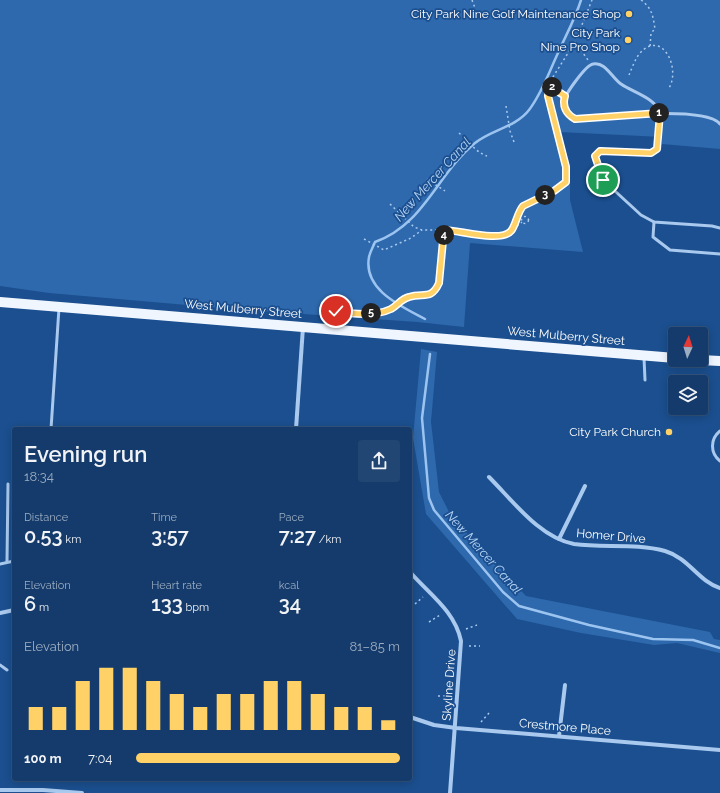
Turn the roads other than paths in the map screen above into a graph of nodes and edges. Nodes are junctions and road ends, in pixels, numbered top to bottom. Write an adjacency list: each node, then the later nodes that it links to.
1 (660, 113): 1 (lane); 2 (lane); 3 (lane)
2 (720, 124)
3 (654, 222): 4 (lane); 5 (lane)
4 (720, 228)
5 (720, 254)
6 (0, 302): 7 (main road, West Mulberry Street)
7 (59, 306): 8 (main road, West Mulberry Street); 14 (lane)
8 (303, 327): 9 (main road, West Mulberry Street); 15 (street)
9 (645, 355): 10 (main road, West Mulberry Street); 13 (lane)
10 (668, 357)
11 (708, 361): 12 (main road)
12 (720, 362)
13 (645, 380)
14 (51, 427)
15 (296, 427)
16 (720, 431): 17 (lane)
17 (720, 461)
18 (489, 477): 21 (street, Homer Drive)
19 (8, 484): 23 (lane)
20 (585, 486): 21 (street)
21 (559, 539): 26 (street, Homer Drive)
22 (12, 561): 23 (lane)
23 (7, 562): 24 (lane)
24 (0, 564)
25 (412, 574): 33 (street, Skyline Drive)
26 (720, 588)
27 (12, 610): 28 (street)
28 (0, 613)
29 (0, 665): 30 (lane)
30 (7, 670)
31 (564, 685): 34 (street)
32 (412, 718): 33 (street, Crestmore Place)
33 (456, 728): 34 (street, Crestmore Place); 38 (street, Skyline Drive)
34 (559, 736): 35 (street, Crestmore Place)
35 (720, 750)
36 (0, 790): 37 (street)
37 (82, 793)
38 (450, 793)

